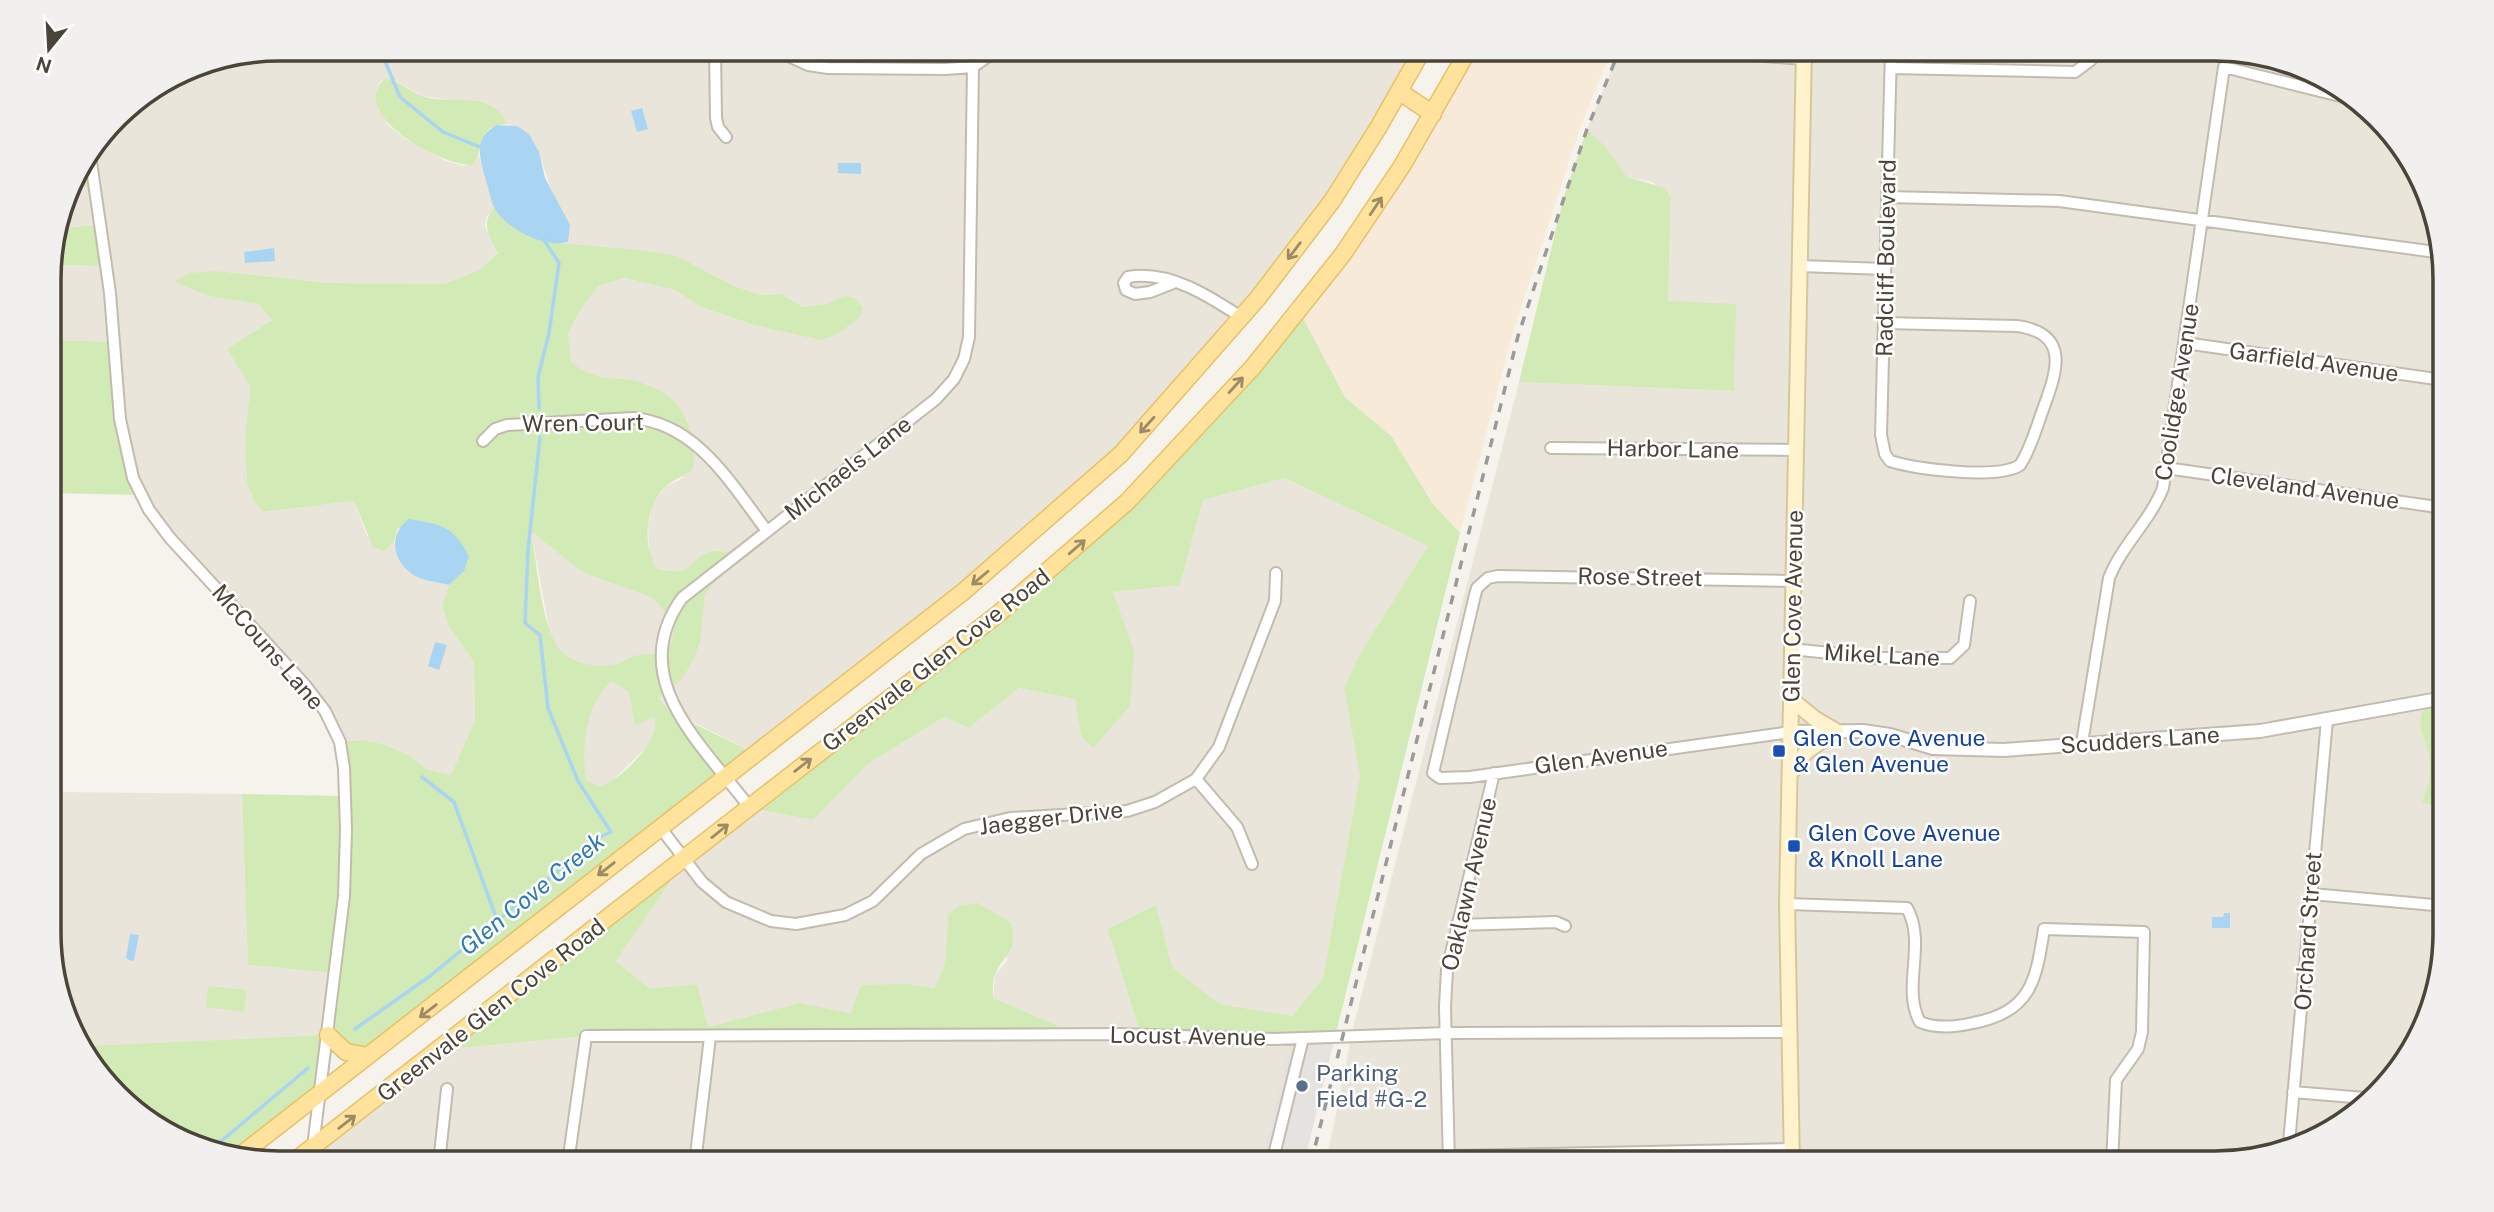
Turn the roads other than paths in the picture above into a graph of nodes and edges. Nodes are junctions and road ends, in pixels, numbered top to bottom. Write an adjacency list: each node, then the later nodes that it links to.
1 (1416, 61): 11 (main road, Greenvale Glen Cove Road)
2 (1462, 61): 13 (main road, Greenvale Glen Cove Road)
3 (1804, 61): 19 (main road, Glen Cove Avenue)
4 (1891, 61): 10 (street, Radcliff Boulevard)
5 (2090, 61): 10 (street)
6 (715, 62): 14 (street)
7 (801, 62): 9 (street)
8 (980, 62): 9 (street)
9 (973, 67): 31 (street, Michaels Lane)
10 (1891, 68): 16 (street, Radcliff Boulevard)
11 (1400, 92): 13 (main road); 22 (main road, Greenvale Glen Cove Road, one-way to 22)
12 (2328, 93): 17 (street, Coolidge Avenue)
13 (1433, 114): 47 (main road, Greenvale Glen Cove Road, one-way to 13)
14 (726, 138)
15 (92, 167): 58 (street, McCouns Lane)
16 (1887, 197): 17 (street); 20 (street, Radcliff Boulevard)
17 (2202, 219): 18 (street); 24 (street, Coolidge Avenue)
18 (2431, 251)
19 (1800, 266): 20 (street); 28 (main road, Glen Cove Avenue)
20 (1885, 269): 23 (street, Radcliff Boulevard)
21 (1173, 283): 22 (street)
22 (1241, 317): 45 (main road, Greenvale Glen Cove Road, one-way to 45)
23 (1884, 323): 23 (street, Radcliff Boulevard)
24 (2185, 343): 25 (street, Garfield Avenue); 29 (street, Coolidge Avenue)
25 (2433, 378)
26 (483, 441): 31 (street, Wren Court)
27 (1551, 447): 28 (street, Harbor Lane)
28 (1796, 450): 33 (main road, Glen Cove Avenue)
29 (2166, 468): 30 (street, Cleveland Avenue); 41 (street, Coolidge Avenue)
30 (2433, 506)
31 (767, 531): 45 (street, Michaels Lane)
32 (1276, 573): 46 (street, Jaegger Drive)
33 (1792, 581): 35 (main road, Glen Cove Avenue); 42 (street, Rose Street)
34 (1970, 601): 35 (street, Mikel Lane)
35 (1791, 649): 36 (main road, Glen Cove Avenue)
36 (1791, 699): 39 (main road); 40 (main road, Glen Cove Avenue)
37 (2433, 700): 38 (street, Scudders Lane)
38 (2327, 720): 41 (street, Scudders Lane); 51 (street, Orchard Street)
39 (1836, 731): 40 (street, Scudders Lane); 41 (street, Scudders Lane); 44 (main road)
40 (1791, 732): 43 (street, Glen Avenue); 44 (main road, Glen Cove Avenue)
41 (2082, 743)
42 (1438, 753): 43 (street, Glen Avenue)
43 (1494, 773): 54 (street, Oaklawn Avenue)
44 (1790, 774): 52 (main road, Glen Cove Avenue)
45 (726, 775): 47 (street, Michaels Lane); 48 (main road, Greenvale Glen Cove Road)
46 (1196, 779): 49 (street, Jaegger Drive); 50 (street)
47 (750, 808): 49 (main road, Greenvale Glen Cove Road, one-way to 47)
48 (660, 827): 49 (street, Jaegger Drive); 61 (main road, Greenvale Glen Cove Road, one-way to 61)
49 (685, 860): 73 (main road, Greenvale Glen Cove Road, one-way to 49)
50 (1252, 864)
51 (2312, 894): 53 (street); 64 (street, Orchard Street)
52 (1787, 905): 56 (main road, Glen Cove Avenue); 71 (street)
53 (2433, 905)
54 (1456, 925): 55 (street); 57 (street, Oaklawn Avenue)
55 (1565, 926)
56 (1789, 1032): 57 (street, Locust Avenue); 70 (main road, Glen Cove Avenue)
57 (1446, 1033): 60 (street, Locust Avenue); 69 (street, Oaklawn Avenue)
58 (327, 1035): 61 (main road); 63 (street, McCouns Lane)
59 (710, 1037): 60 (street, Locust Avenue); 75 (street, Locust Avenue); 76 (street)
60 (1303, 1038): 68 (street)
61 (368, 1056): 63 (main road, Greenvale Glen Cove Road)
62 (447, 1089): 74 (street)
63 (321, 1091): 67 (main road, Greenvale Glen Cove Road); 72 (street, McCouns Lane)
64 (2293, 1092): 65 (street); 66 (street, Orchard Street)
65 (2358, 1097)
66 (2289, 1137)
67 (249, 1148)
68 (1275, 1150)
69 (1449, 1150)
70 (1792, 1150)
71 (2113, 1150)
72 (313, 1151)
73 (318, 1151)
74 (440, 1151)
75 (570, 1151)
76 (696, 1151)

